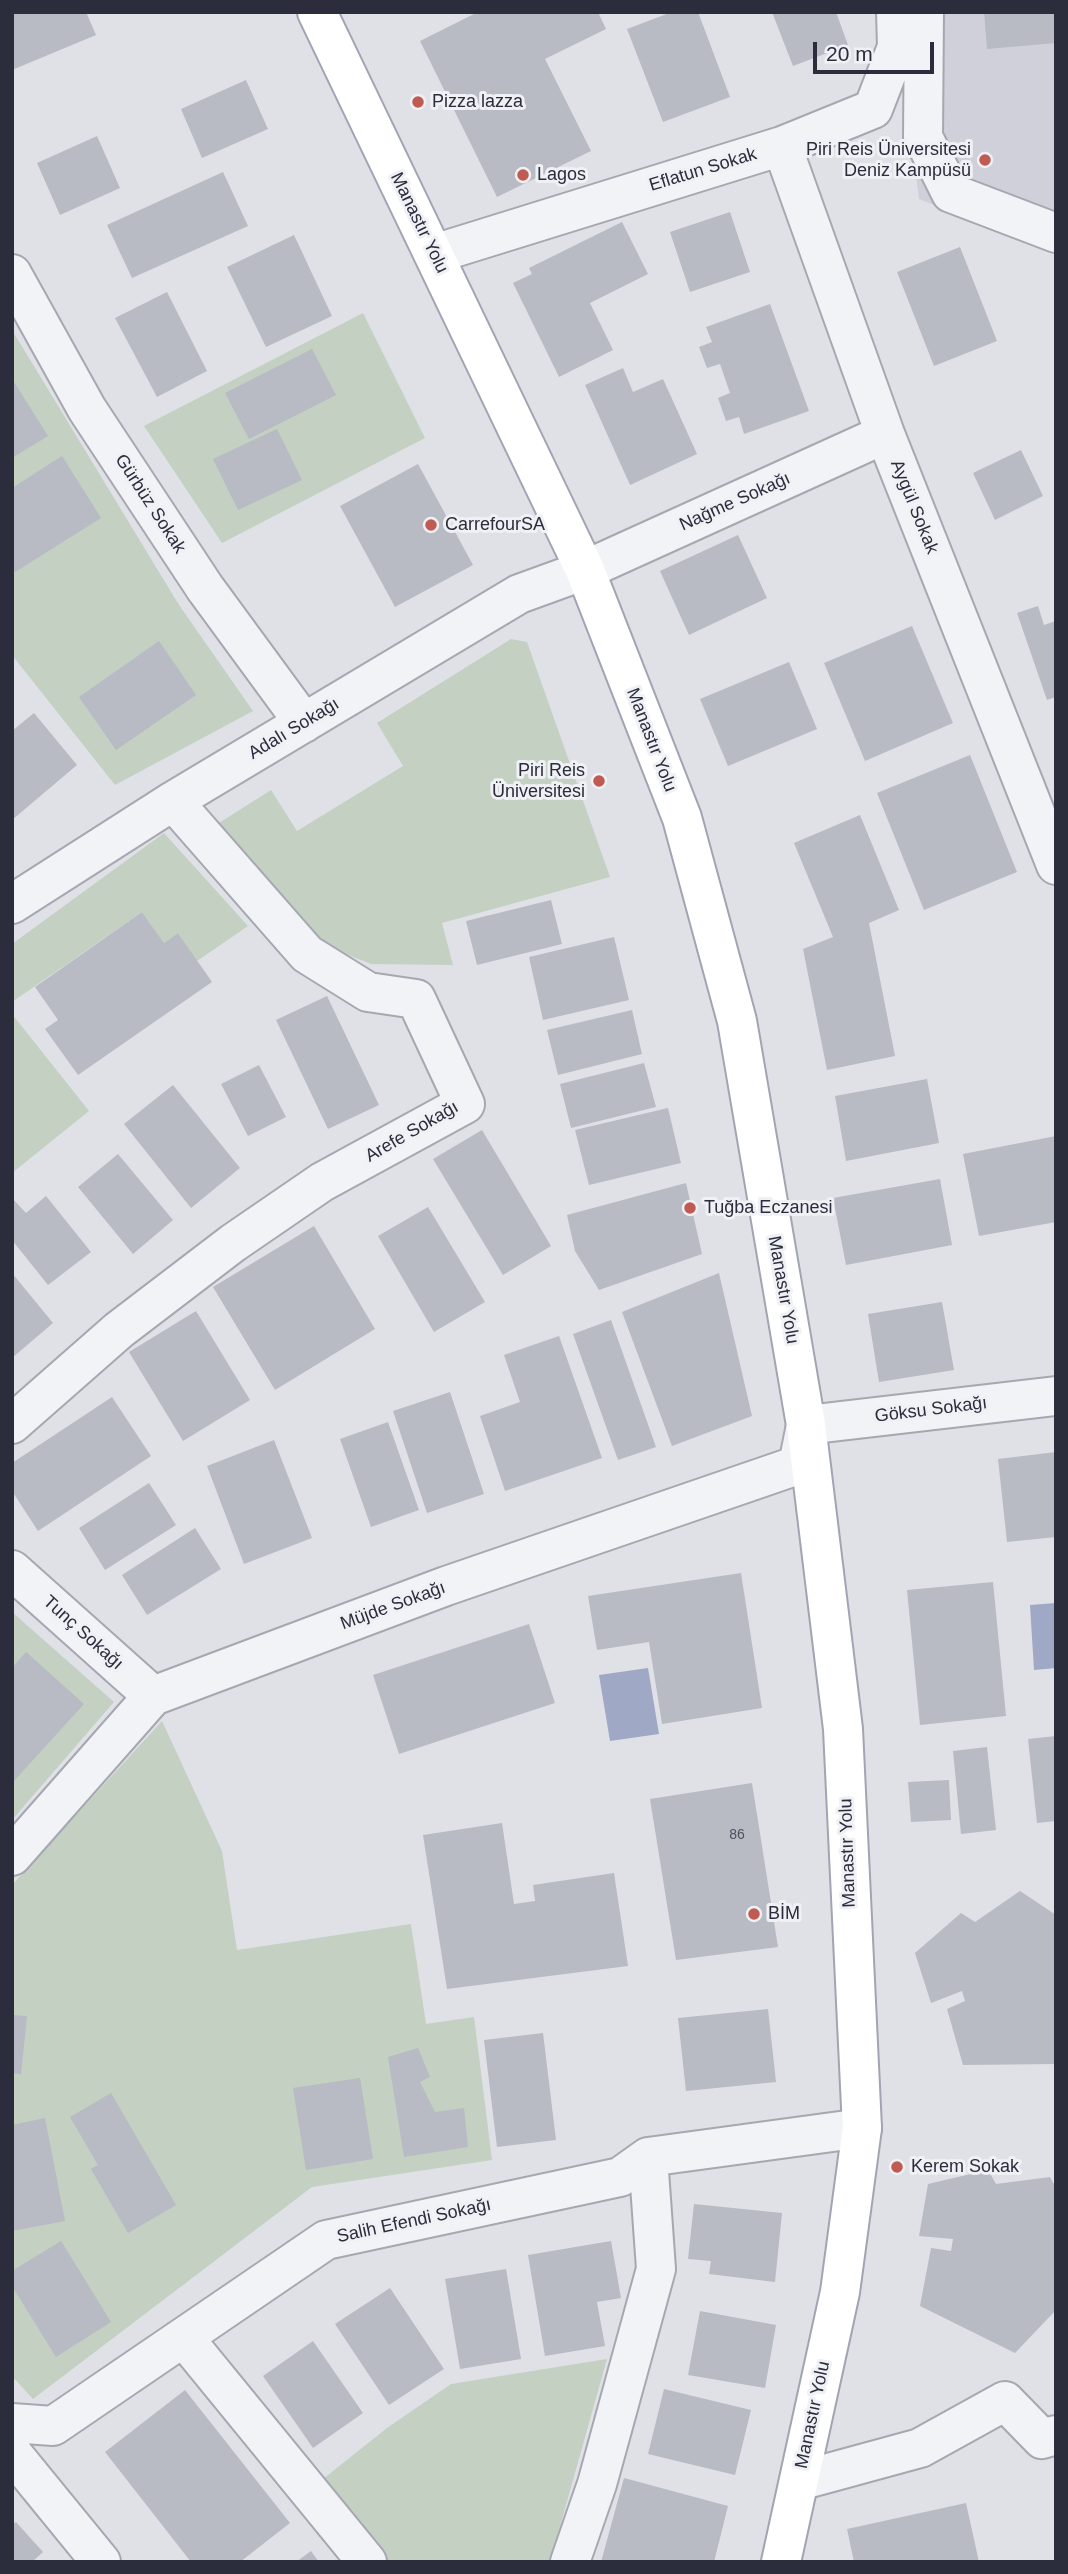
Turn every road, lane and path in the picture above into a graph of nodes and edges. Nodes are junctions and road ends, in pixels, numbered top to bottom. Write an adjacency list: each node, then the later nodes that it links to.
1 (317, 12): 6 (main road, Manastır Yolu)
2 (896, 12): 4 (street, Eflatun Sokak)
3 (924, 12): 5 (street)
4 (782, 146): 6 (street, Eflatun Sokak); 8 (street, Aygül Sokak)
5 (1056, 233)
6 (434, 254): 9 (main road, Manastır Yolu)
7 (12, 274): 10 (street, Gürbüz Sokak)
8 (885, 434): 9 (street, Nağme Sokağı); 12 (street, Aygül Sokak)
9 (585, 570): 10 (street, Adalı Sokağı); 16 (main road, Manastır Yolu)
10 (304, 723): 11 (street, Adalı Sokağı)
11 (173, 801): 13 (street, Adalı Sokağı); 15 (street, Arefe Sokağı)
12 (1056, 864)
13 (12, 904)
14 (1056, 1396): 16 (street, Göksu Sokağı)
15 (12, 1424)
16 (806, 1424): 18 (street, Müjde Sokağı); 20 (main road, Manastır Yolu)
17 (12, 1570): 18 (street, Tunç Sokağı)
18 (153, 1696): 19 (street, Müjde Sokağı)
19 (12, 1856)
20 (862, 2128): 21 (street, Salih Efendi Sokağı); 26 (main road, Manastır Yolu)
21 (648, 2157): 22 (street, Salih Efendi Sokağı); 29 (street)
22 (184, 2338): 23 (street, Salih Efendi Sokağı); 28 (street)
23 (12, 2423)
24 (1056, 2435): 26 (street)
25 (12, 2453): 27 (street)
26 (799, 2481): 30 (main road, Manastır Yolu)
27 (101, 2562)
28 (367, 2562)
29 (570, 2562)
30 (781, 2562)

